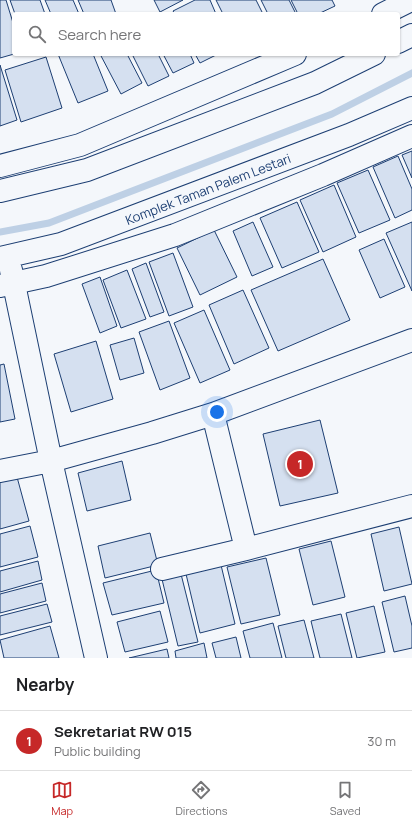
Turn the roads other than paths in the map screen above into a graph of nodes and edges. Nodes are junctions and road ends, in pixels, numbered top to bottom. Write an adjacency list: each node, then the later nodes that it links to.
1 (411, 0): 2 (street)
2 (387, 12)
3 (412, 35): 4 (street)
4 (400, 41)
5 (290, 56): 9 (street)
6 (370, 56): 11 (street)
7 (412, 108): 13 (street, Komplek Taman Palem Lestari)
8 (412, 136): 14 (street)
9 (80, 145): 10 (street); 11 (street)
10 (0, 166)
11 (87, 170): 12 (street)
12 (0, 191)
13 (4, 258): 14 (street)
14 (7, 285): 17 (street)
15 (412, 340): 16 (street)
16 (213, 414): 17 (street); 20 (street)
17 (51, 461): 18 (street); 22 (street)
18 (0, 471)
19 (412, 506): 20 (street)
20 (246, 549): 21 (street)
21 (162, 569)
22 (96, 658)

